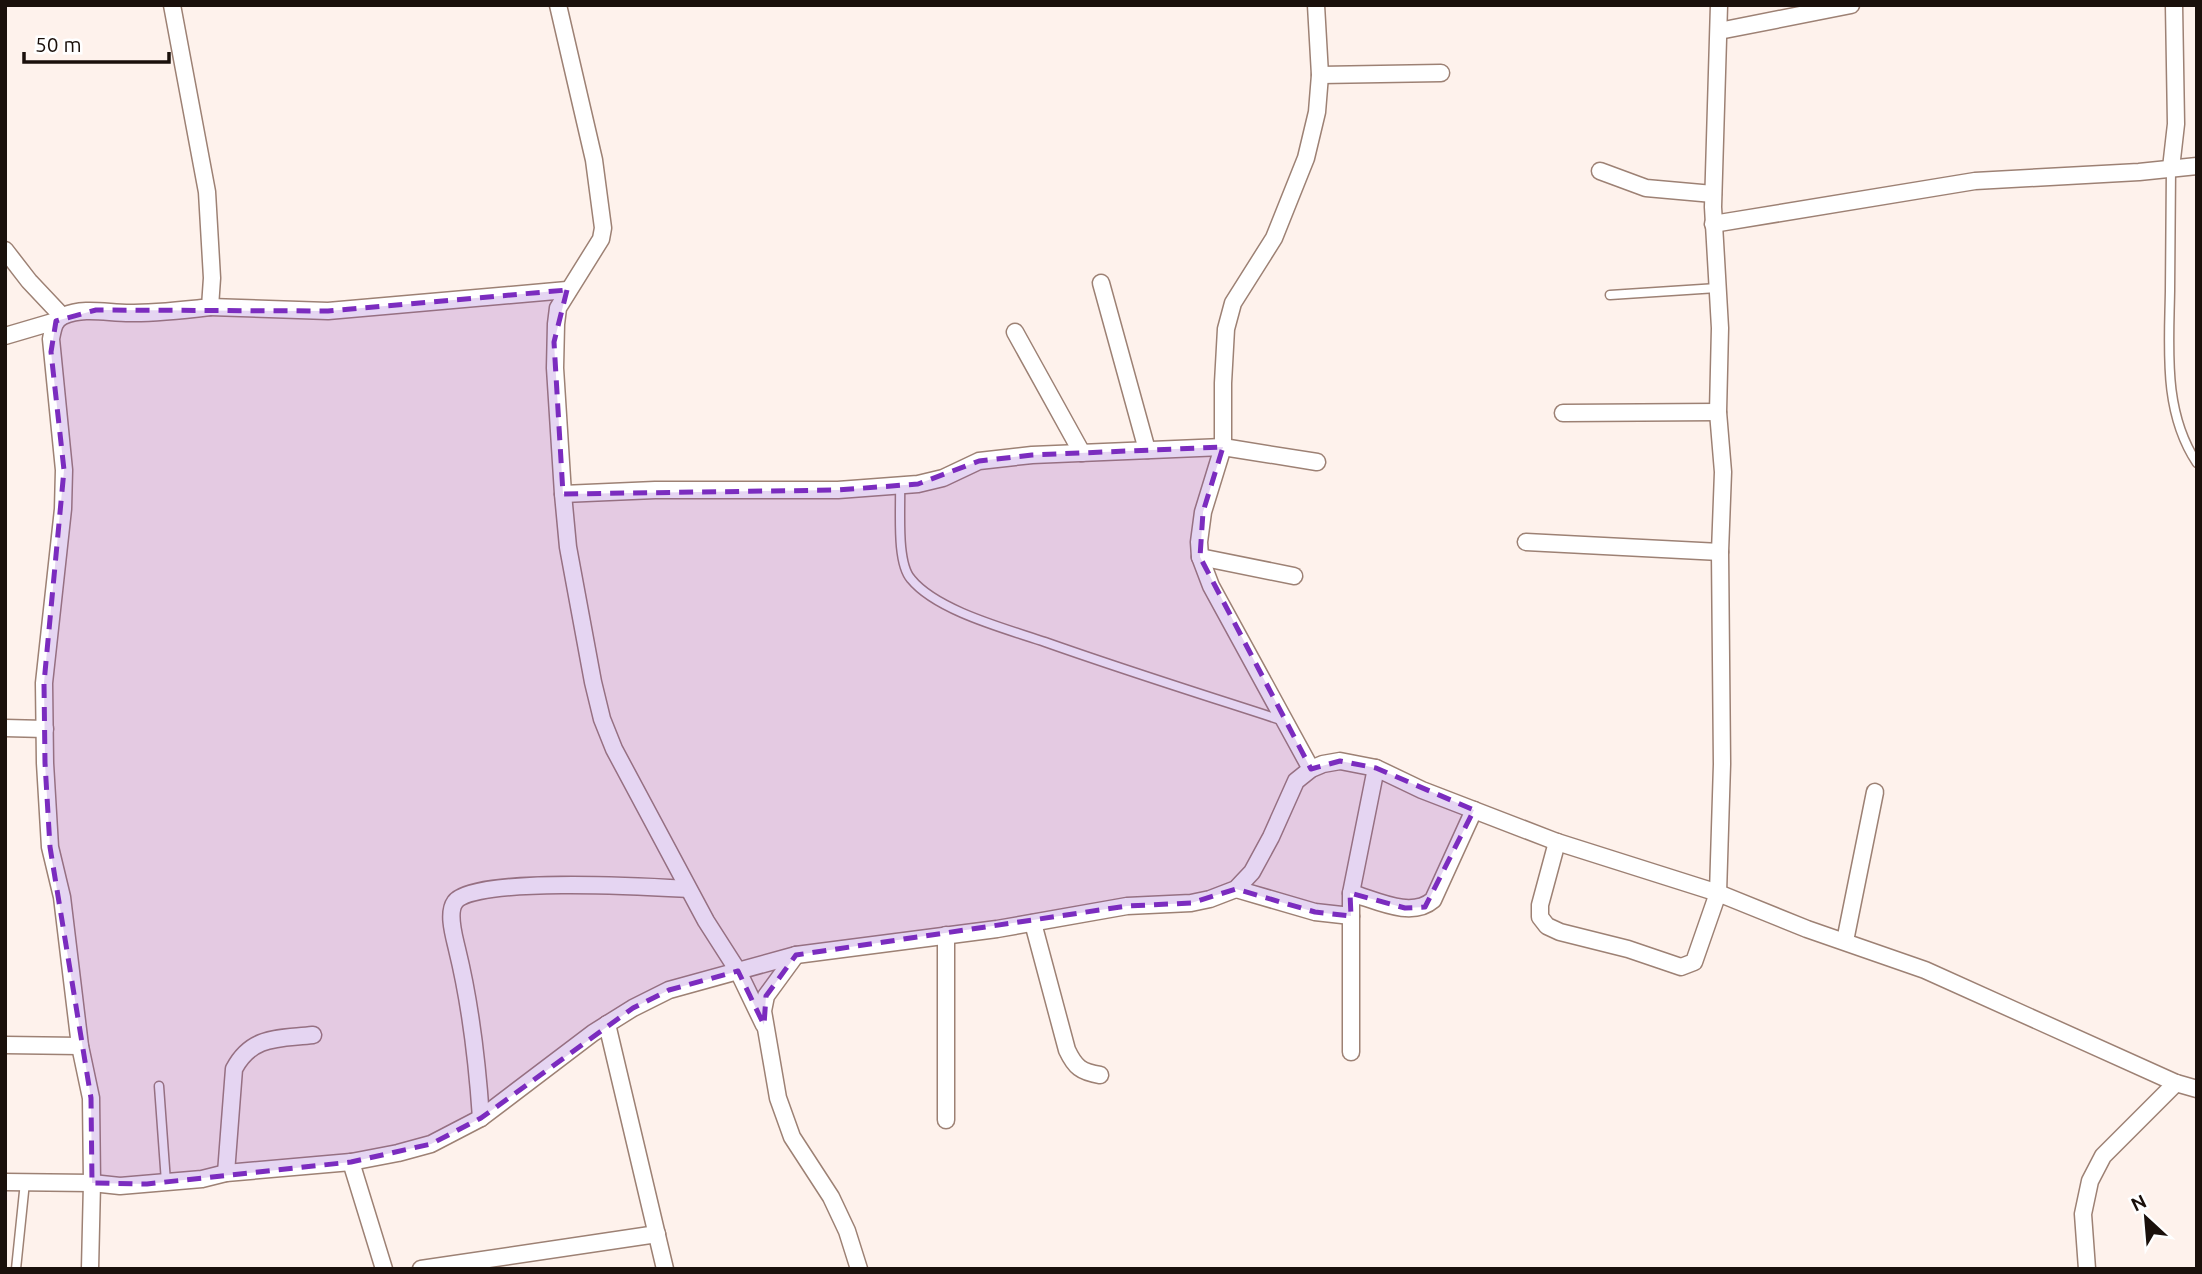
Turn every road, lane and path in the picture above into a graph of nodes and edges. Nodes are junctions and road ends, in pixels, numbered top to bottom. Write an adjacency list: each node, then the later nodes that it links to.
1 (172, 5): 20 (street)
2 (558, 5): 18 (street)
3 (1315, 5): 9 (street)
4 (1719, 5): 7 (street)
5 (1851, 5): 7 (street)
6 (2174, 5): 11 (street)
7 (1719, 31): 13 (street)
8 (1441, 73): 9 (street)
9 (1320, 75): 26 (street)
10 (2197, 166): 11 (street)
11 (2171, 168): 14 (street); 30 (lane)
12 (1600, 171): 13 (street)
13 (1713, 194): 14 (street)
14 (1713, 224): 17 (street)
15 (5, 250): 21 (street)
16 (1101, 284): 27 (street)
17 (1717, 288): 19 (lane); 24 (street)
18 (567, 290): 20 (street); 32 (street)
19 (1610, 295)
20 (210, 307): 21 (street)
21 (59, 319): 23 (street); 39 (street)
22 (1015, 332): 28 (street)
23 (5, 336)
24 (1718, 412): 25 (street); 34 (street)
25 (1563, 413)
26 (1223, 447): 27 (street); 29 (street); 35 (street)
27 (1147, 450): 28 (street)
28 (1082, 453): 31 (street)
29 (1317, 462)
30 (2197, 463)
31 (900, 485): 32 (street); 37 (lane)
32 (563, 494): 45 (street)
33 (1526, 542): 34 (street)
34 (1720, 552): 48 (street)
35 (1200, 557): 36 (street); 37 (street)
36 (1294, 576)
37 (1284, 721): 41 (street)
38 (5, 728): 39 (street)
39 (45, 729): 59 (street)
40 (1376, 768): 41 (street); 43 (street); 47 (street)
41 (1311, 769): 46 (street)
42 (1875, 792): 52 (street)
43 (1474, 810): 44 (street); 47 (street)
44 (1557, 842): 48 (street); 48 (street)
45 (688, 889): 54 (street); 65 (street)
46 (1236, 889): 49 (street); 50 (street)
47 (1350, 893): 49 (street)
48 (1718, 893): 52 (street)
49 (1351, 916): 60 (street)
50 (1033, 923): 51 (street); 61 (street)
51 (946, 935): 53 (street); 66 (street)
52 (1845, 941): 62 (street)
53 (796, 955): 54 (street); 56 (street)
54 (738, 971): 55 (street); 56 (street)
55 (607, 1024): 65 (street); 73 (street)
56 (764, 1026): 79 (street)
57 (313, 1035): 68 (street)
58 (5, 1045): 59 (street)
59 (80, 1046): 72 (street)
60 (1351, 1052)
61 (1100, 1075)
62 (2176, 1083): 64 (street); 80 (street)
63 (159, 1086): 71 (lane)
64 (2197, 1089)
65 (481, 1118): 67 (street)
66 (946, 1120)
67 (351, 1162): 68 (street); 76 (street)
68 (226, 1173): 71 (street)
69 (5, 1182): 70 (street)
70 (25, 1182): 72 (street); 74 (lane)
71 (166, 1182): 72 (street)
72 (92, 1183): 75 (street)
73 (657, 1234): 77 (street); 78 (street)
74 (16, 1269)
75 (90, 1269)
76 (384, 1269)
77 (421, 1269)
78 (665, 1269)
79 (859, 1269)
80 (2087, 1269)

